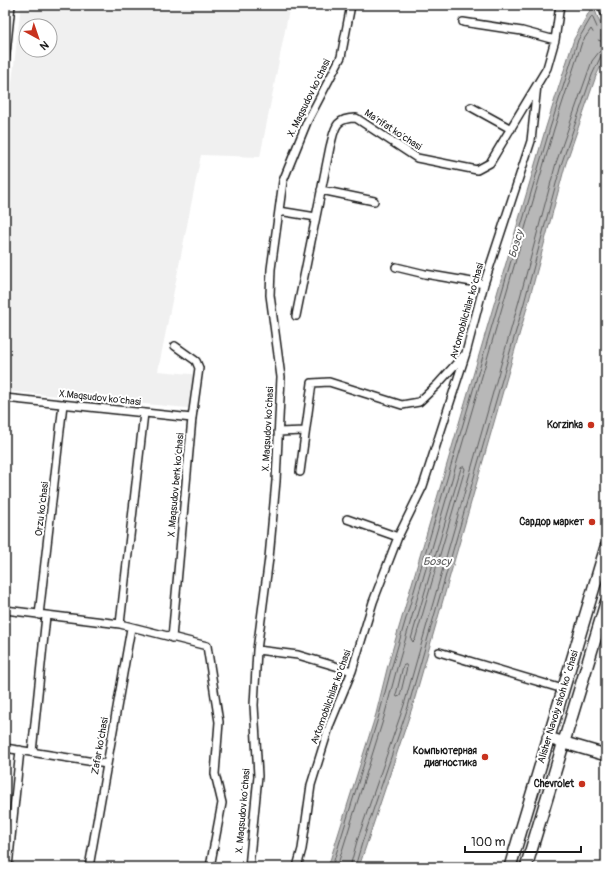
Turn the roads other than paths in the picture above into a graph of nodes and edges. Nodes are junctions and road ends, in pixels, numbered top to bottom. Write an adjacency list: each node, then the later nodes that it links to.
1 (11, 5): 8 (street)
2 (351, 5): 14 (street, X. Maqsudov ko‘chasi)
3 (560, 5): 7 (street, Maʼrifat ko‘chasi)
4 (604, 5): 5 (main road)
5 (606, 11)
6 (463, 22): 7 (street)
7 (556, 40): 9 (street, Maʼrifat ko‘chasi)
8 (5, 63)
9 (536, 85): 11 (street, Maʼrifat ko‘chasi); 17 (street, Avtomobilchilar ko‘chasi)
10 (471, 107): 11 (street)
11 (511, 129): 12 (street, Maʼrifat ko‘chasi)
12 (321, 190): 13 (street); 15 (street, Maʼrifat ko‘chasi)
13 (374, 201)
14 (279, 211): 15 (street); 26 (street, X. Maqsudov ko‘chasi)
15 (316, 217): 18 (street, Maʼrifat ko‘chasi)
16 (396, 267): 17 (street)
17 (484, 284): 20 (street, Avtomobilchilar ko‘chasi)
18 (296, 316)
19 (175, 346): 24 (street, X .Maqsudov berk ko‘chasi)
20 (466, 353): 25 (street); 29 (street, Avtomobilchilar ko‘chasi)
21 (5, 398): 22 (street, X.Maqsudov ko‘chasi)
22 (63, 404): 23 (street, X.Maqsudov ko‘chasi); 33 (street, Orzu ko‘chasi)
23 (144, 413): 24 (street, X.Maqsudov ko‘chasi); 34 (street)
24 (192, 418): 36 (street, X .Maqsudov berk ko‘chasi)
25 (305, 431): 26 (street); 27 (street)
26 (278, 432): 37 (street, X. Maqsudov ko‘chasi)
27 (300, 472)
28 (347, 519): 29 (street)
29 (398, 537): 39 (street, Avtomobilchilar ko‘chasi)
30 (606, 547): 40 (main road, Alisher Navoiy shoh koʻchasi)
31 (606, 603): 42 (main road, Alisher Navoiy shoh koʻchasi)
32 (5, 610): 33 (street)
33 (43, 615): 34 (street); 45 (street, Orzu ko‘chasi)
34 (120, 624): 35 (street)
35 (131, 628): 36 (street); 47 (street, Zafar ko‘chasi)
36 (172, 638): 50 (street)
37 (256, 650): 39 (street); 51 (street, X. Maqsudov ko‘chasi)
38 (439, 652): 40 (street)
39 (352, 671): 52 (street, Avtomobilchilar ko‘chasi)
40 (563, 689): 41 (main road, Alisher Navoiy shoh koʻchasi)
41 (548, 738): 42 (main road); 53 (main road, Alisher Navoiy shoh koʻchasi)
42 (564, 742): 46 (main road); 54 (main road, Alisher Navoiy shoh koʻchasi)
43 (5, 748): 44 (street)
44 (20, 750): 45 (street); 48 (street)
45 (32, 752): 47 (street)
46 (606, 755)
47 (107, 764): 49 (street, Zafar ko‘chasi)
48 (8, 867)
49 (89, 867)
50 (210, 867)
51 (249, 867)
52 (297, 867)
53 (510, 867)
54 (526, 867)

